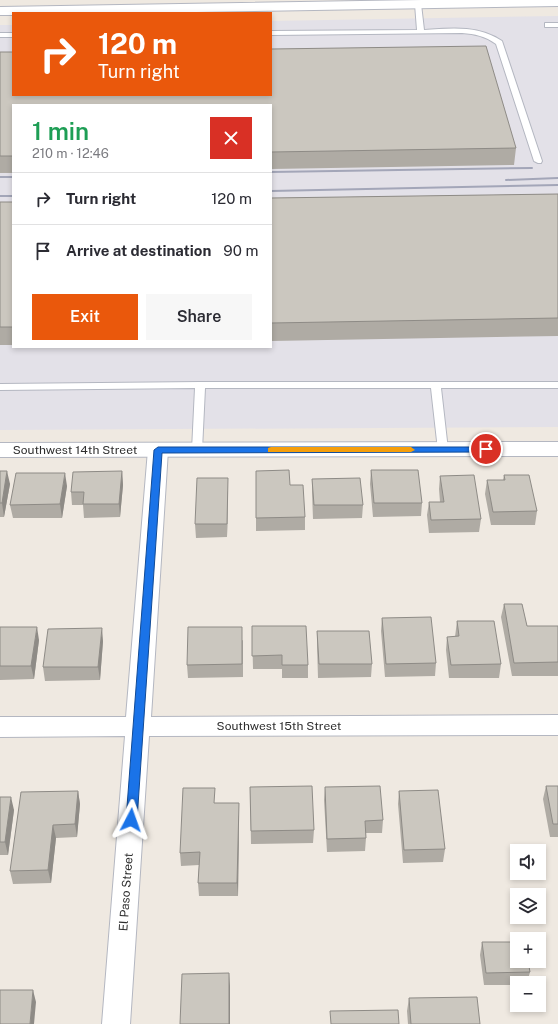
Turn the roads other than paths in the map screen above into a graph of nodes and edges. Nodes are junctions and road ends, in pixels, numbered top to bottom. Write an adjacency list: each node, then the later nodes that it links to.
1 (558, 2): 2 (main road)
2 (418, 4): 3 (main road); 7 (lane)
3 (177, 10): 4 (main road)
4 (0, 11)
5 (548, 25): 6 (lane)
6 (558, 25)
7 (421, 32): 8 (lane); 11 (lane)
8 (272, 33)
9 (0, 35): 10 (lane)
10 (12, 35)
11 (538, 161)
12 (436, 385): 13 (lane); 14 (lane); 20 (lane)
13 (558, 385)
14 (200, 386): 15 (lane); 19 (lane)
15 (0, 387)
16 (558, 449): 20 (main road, Southwest 14th Street)
17 (0, 450): 18 (main road, Southwest 14th Street)
18 (158, 450): 19 (main road, Southwest 14th Street); 22 (street, El Paso Street)
19 (197, 450): 20 (main road, Southwest 14th Street)
20 (443, 450)
21 (558, 725): 22 (street, Southwest 15th Street)
22 (138, 726): 23 (street, Southwest 15th Street); 24 (street, El Paso Street)
23 (0, 727)
24 (116, 1024)

